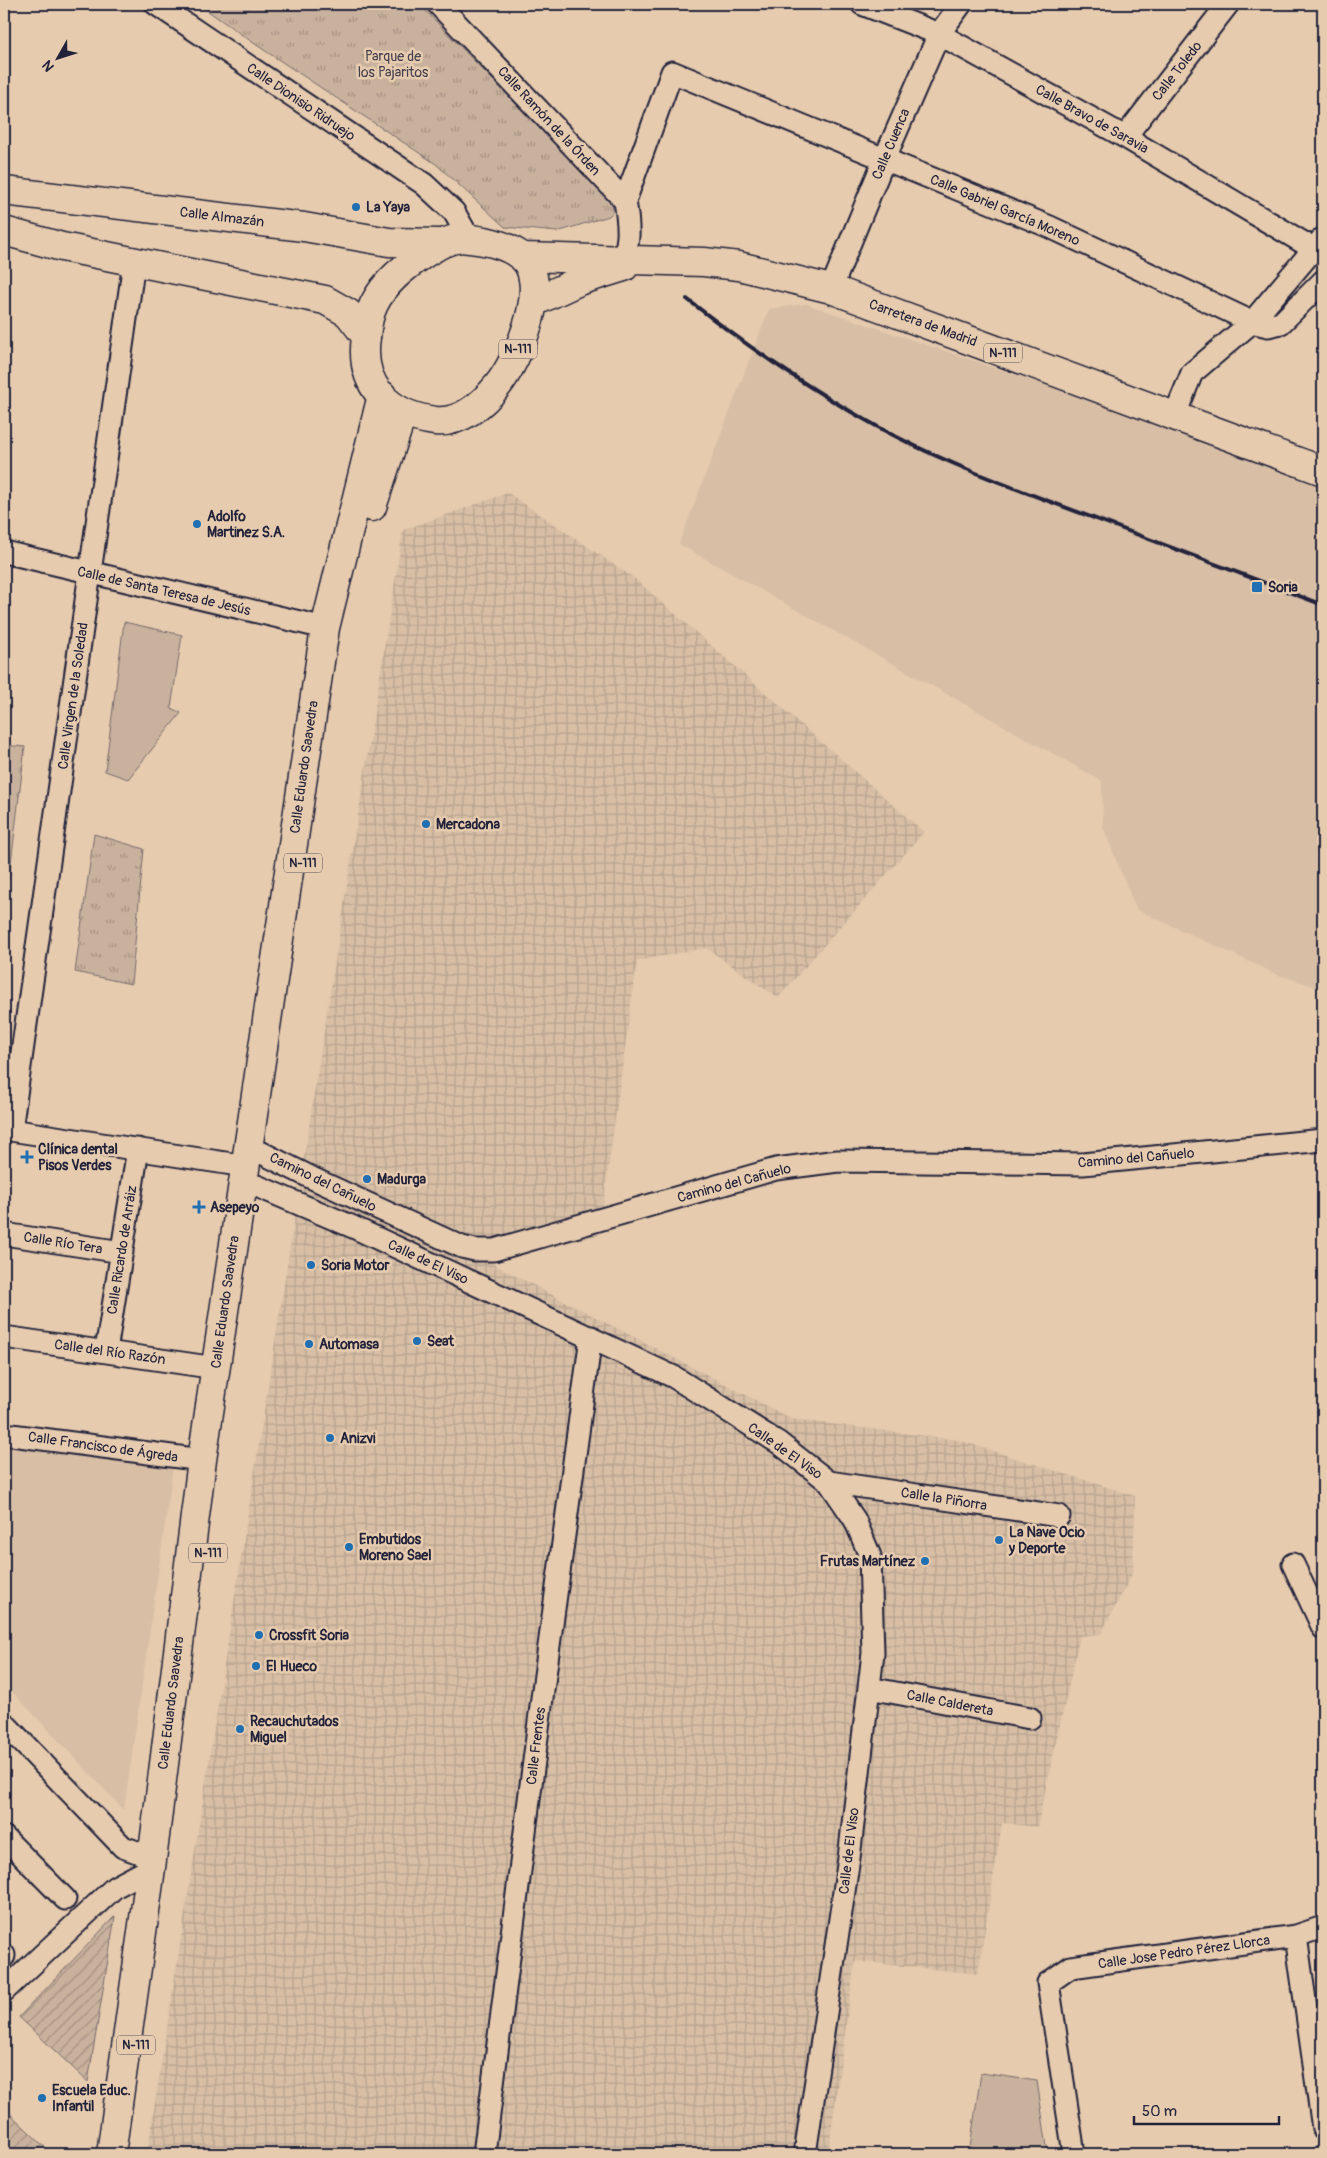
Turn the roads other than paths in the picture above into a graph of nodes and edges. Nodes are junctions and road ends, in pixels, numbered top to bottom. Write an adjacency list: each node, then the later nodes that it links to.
1 (156, 4): 14 (street, Calle Dionisio Ridruejo)
2 (438, 4): 8 (street, Calle Ramón de la Órden)
3 (450, 4): 8 (street, Calle Ramón de la Órden)
4 (862, 4): 7 (street, Calle Bravo de Saravia)
5 (961, 4): 7 (street, Calle Cuenca)
6 (1228, 4): 9 (street, Calle Toledo)
7 (938, 34): 9 (street, Calle Bravo de Saravia); 10 (street, Calle Cuenca)
8 (474, 40): 12 (street, Calle Ramón de la Órden)
9 (1125, 137): 15 (street, Calle Bravo de Saravia)
10 (884, 160): 12 (street, Calle Gabriel García Moreno); 20 (street, Calle Cuenca); 22 (street, Calle Gabriel García Moreno)
11 (4, 191): 14 (main road, Calle Almazán)
12 (624, 201): 18 (street)
13 (4, 231): 17 (main road)
14 (454, 241): 16 (main road); 23 (main road, N-111)
15 (1319, 244): 22 (street)
16 (523, 258): 18 (main road, Carretera de Madrid); 21 (main road, N-111)
17 (134, 262): 23 (main road); 30 (street, Calle Virgen de la Soledad)
18 (619, 264): 20 (main road, Carretera de Madrid / N-111); 21 (main road, Carretera de Madrid / N-111)
19 (1323, 281): 22 (street, Calle Gabriel García Moreno)
20 (831, 289): 26 (main road, Carretera de Madrid / N-111)
21 (534, 302): 25 (main road, N-111)
22 (1252, 322): 26 (street)
23 (366, 336): 24 (main road, N-111)
24 (382, 395): 25 (main road, N-111); 28 (main road, Calle Eduardo Saavedra / N-111)
25 (403, 412): 28 (main road, Calle Eduardo Saavedra)
26 (1174, 417): 27 (main road, Carretera de Madrid / N-111)
27 (1323, 471)
28 (358, 523): 31 (main road, Calle Eduardo Saavedra); 35 (main road, Calle Eduardo Saavedra / N-111)
29 (4, 552): 30 (street, Calle de Santa Teresa de Jesús)
30 (91, 574): 31 (street, Calle de Santa Teresa de Jesús); 32 (street, Calle Virgen de la Soledad)
31 (325, 628): 35 (main road, Calle Eduardo Saavedra)
32 (7, 1130): 34 (street)
33 (1323, 1140): 35 (street, Camino del Cañuelo)
34 (138, 1149): 35 (street); 37 (street, Calle Ricardo de Arráiz)
35 (255, 1168): 39 (street, Calle de El Viso); 41 (main road, Calle Eduardo Saavedra); 59 (main road, Calle Eduardo Saavedra / N-111)
36 (4, 1234): 37 (street, Calle Río Tera)
37 (122, 1252): 40 (street, Calle Ricardo de Arráiz)
38 (4, 1337): 40 (street, Calle del Río Razón)
39 (591, 1337): 44 (street, Calle de El Viso); 60 (street, Calle Frentes)
40 (106, 1351): 41 (street, Calle del Río Razón)
41 (216, 1368): 43 (main road, Calle Eduardo Saavedra)
42 (4, 1434): 43 (street, Calle Francisco de Ágreda)
43 (202, 1460): 52 (main road, Calle Eduardo Saavedra)
44 (829, 1482): 45 (street, Calle la Piñorra); 48 (street, Calle de El Viso)
45 (1059, 1516)
46 (1293, 1564): 47 (street)
47 (1323, 1628)
48 (868, 1688): 49 (street, Calle Caldereta); 61 (street, Calle de El Viso)
49 (1030, 1718)
50 (4, 1722): 52 (street)
51 (4, 1837): 53 (street)
52 (151, 1863): 56 (street); 58 (main road, Calle Eduardo Saavedra)
53 (65, 1899)
54 (1323, 1927): 55 (street, Calle Jose Pedro Pérez Llorca)
55 (1296, 1936): 57 (street); 62 (street, Calle Jose Pedro Pérez Llorca)
56 (4, 1991)
57 (1323, 2129)
58 (111, 2154)
59 (122, 2154)
60 (484, 2154)
61 (805, 2154)
62 (1074, 2154)

